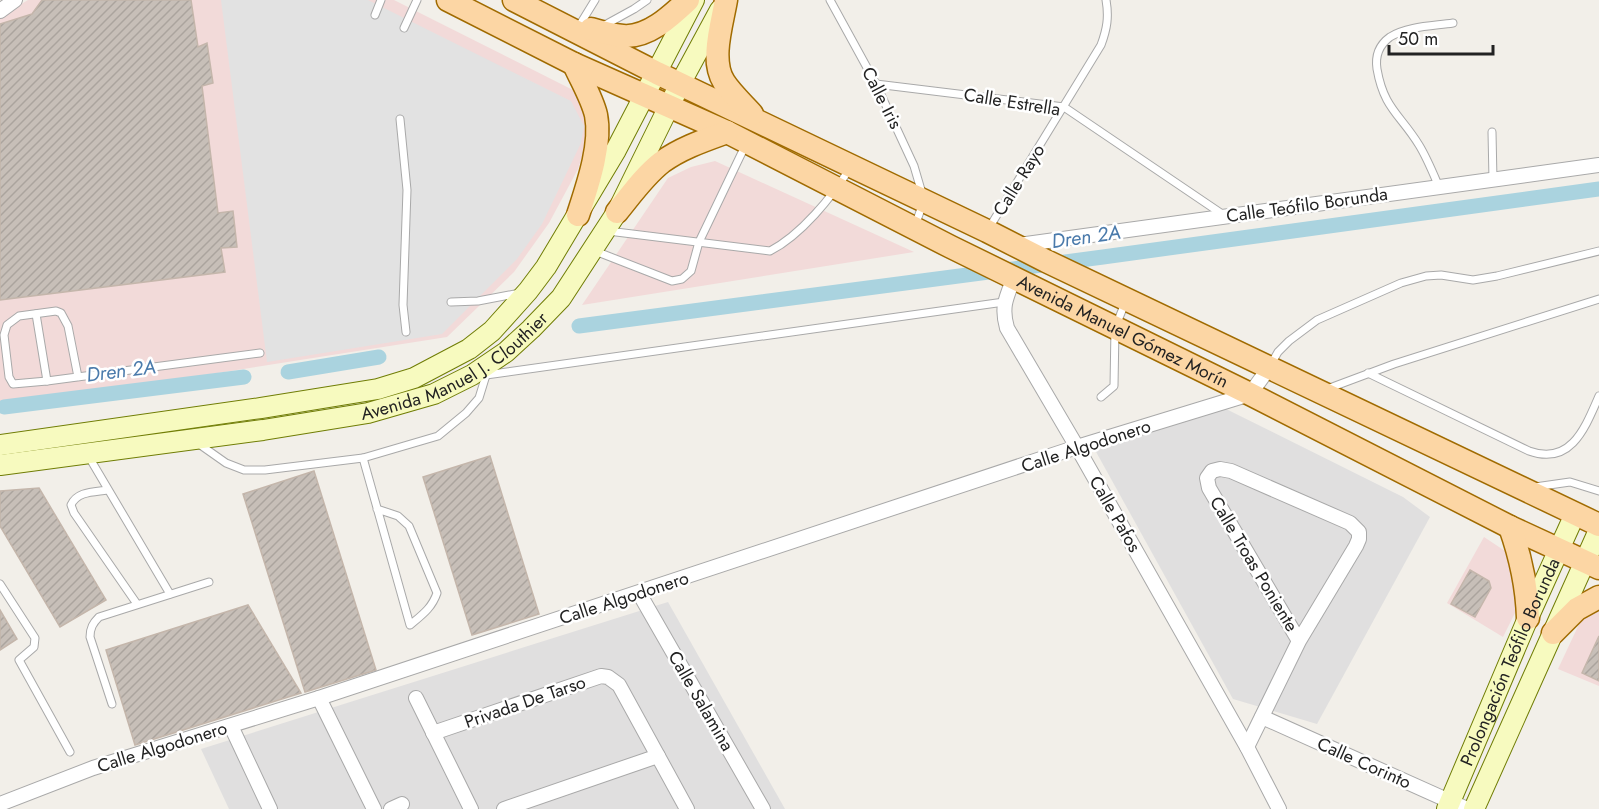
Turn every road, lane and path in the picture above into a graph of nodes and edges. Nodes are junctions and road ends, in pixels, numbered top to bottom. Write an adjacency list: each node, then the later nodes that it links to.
1 (15, 0): 13 (street)
2 (381, 0): 14 (lane)
3 (417, 0): 17 (lane)
4 (448, 0): 18 (main road, Avenida Manuel Gómez Morín)
5 (514, 0): 16 (main road)
6 (595, 0): 16 (lane)
7 (647, 0): 16 (lane)
8 (688, 0): 16 (main road)
9 (694, 0): 19 (main road, Avenida Manuel J. Clouthier)
10 (726, 0): 20 (main road, Avenida Manuel J. Clouthier); 26 (main road)
11 (830, 0): 21 (lane, Calle Iris)
12 (1106, 0): 24 (lane, Calle Rayo)
13 (0, 11)
14 (375, 15)
15 (1454, 23): 32 (lane)
16 (577, 26): 19 (main road, Avenida Manuel Gómez Morín)
17 (404, 28)
18 (574, 64): 22 (main road, Avenida Manuel Gómez Morín); 35 (main road)
19 (657, 73): 20 (main road, Avenida Manuel Gómez Morín); 22 (main road, Avenida Manuel J. Clouthier)
20 (680, 84): 23 (main road, Avenida Manuel J. Clouthier); 26 (main road, Avenida Manuel Gómez Morín)
21 (876, 84): 24 (lane, Calle Estrella); 34 (lane, Calle Iris)
22 (645, 95): 23 (main road, Avenida Manuel Gómez Morín); 35 (main road, Avenida Manuel J. Clouthier)
23 (669, 106): 27 (main road, Avenida Manuel Gómez Morín); 37 (main road, Avenida Manuel J. Clouthier)
24 (1064, 107): 36 (lane, Calle Estrella); 39 (lane, Calle Rayo)
25 (400, 119): 52 (lane)
26 (752, 131): 27 (main road, Avenida Manuel Gómez Morín); 29 (main road, Avenida Manuel Gómez Morín); 33 (main road, Avenida Manuel Gómez Morín); 40 (lane)
27 (727, 132): 37 (main road)
28 (1492, 132): 31 (lane)
29 (852, 165): 33 (lane); 34 (main road, Avenida Manuel Gómez Morín)
30 (1599, 165): 31 (street, Calle Teófilo Borunda)
31 (1493, 180): 32 (street, Calle Teófilo Borunda)
32 (1439, 187): 36 (street, Calle Teófilo Borunda)
33 (837, 188): 38 (main road, Avenida Manuel Gómez Morín); 40 (lane)
34 (924, 200): 38 (lane); 39 (main road, Avenida Manuel Gómez Morín)
35 (578, 215): 45 (main road, Avenida Manuel J. Clouthier)
36 (1225, 216): 41 (street, Calle Teófilo Borunda)
37 (611, 221): 40 (lane); 42 (main road, Avenida Manuel J. Clouthier)
38 (915, 228): 44 (main road, Avenida Manuel Gómez Morín)
39 (987, 231): 41 (main road, Avenida Manuel Gómez Morín)
40 (699, 242): 42 (lane)
41 (1016, 245): 47 (main road, Avenida Manuel Gómez Morín)
42 (592, 250): 54 (main road, Avenida Manuel J. Clouthier)
43 (1599, 251): 55 (lane)
44 (1007, 275): 49 (street); 51 (main road, Avenida Manuel Gómez Morín)
45 (528, 291): 48 (lane); 65 (main road, Avenida Manuel J. Clouthier)
46 (1599, 299): 56 (lane)
47 (1126, 300): 51 (lane); 55 (main road, Avenida Manuel Gómez Morín)
48 (451, 302)
49 (1004, 302): 54 (lane); 68 (street, Calle Pafos)
50 (36, 314): 57 (lane); 58 (lane); 58 (lane)
51 (1114, 328): 60 (main road, Avenida Manuel Gómez Morín); 62 (lane)
52 (406, 332)
53 (260, 353): 57 (lane)
54 (489, 363): 65 (main road, Avenida Manuel J. Clouthier); 70 (lane)
55 (1269, 368): 59 (main road, Avenida Manuel Gómez Morín); 60 (street)
56 (1368, 374): 59 (lane); 63 (lane)
57 (78, 377): 58 (lane)
58 (47, 381)
59 (1319, 392): 72 (main road, Avenida Manuel Gómez Morín)
60 (1250, 394): 68 (street, Calle Algodonero); 78 (main road, Avenida Manuel Gómez Morín)
61 (1599, 396): 63 (lane)
62 (1101, 397)
63 (1591, 413): 64 (lane)
64 (1599, 417)
65 (183, 430): 66 (main road, Avenida Manuel J. Clouthier); 69 (main road, Avenida Manuel J. Clouthier); 70 (lane)
66 (73, 435): 67 (main road, Avenida Manuel J. Clouthier); 69 (lane)
67 (0, 446)
68 (1077, 447): 84 (street, Calle Algodonero); 97 (street, Calle Pafos)
69 (86, 453): 71 (main road, Avenida Manuel J. Clouthier); 73 (lane)
70 (363, 458): 75 (lane)
71 (0, 465)
72 (1523, 489): 74 (lane); 76 (main road, Avenida Manuel Gómez Morín)
73 (107, 490): 85 (lane); 87 (lane)
74 (1599, 491)
75 (377, 509): 75 (lane)
76 (1575, 514): 77 (main road, Avenida Manuel Gómez Morín); 80 (main road, Prolongación Teófilo Borunda)
77 (1599, 525)
78 (1510, 527): 80 (main road, Avenida Manuel Gómez Morín); 88 (main road)
79 (1599, 530): 81 (main road, Prolongación Teófilo Borunda)
80 (1558, 549): 81 (main road, Avenida Manuel Gómez Morín); 88 (main road, Prolongación Teófilo Borunda)
81 (1592, 564): 89 (main road, Prolongación Teófilo Borunda)
82 (209, 582): 85 (lane)
83 (0, 584): 98 (lane)
84 (639, 593): 91 (street, Calle Algodonero); 107 (street, Calle Salamina)
85 (170, 594): 87 (lane)
86 (1599, 597): 89 (main road)
87 (137, 604): 93 (lane)
88 (1526, 624): 89 (main road); 101 (main road, Prolongación Teófilo Borunda)
89 (1552, 635): 109 (main road, Prolongación Teófilo Borunda)
90 (1299, 641): 90 (street, Calle Troas Poniente); 94 (street)
91 (319, 698): 95 (street, Calle Algodonero); 103 (street)
92 (416, 698): 96 (street)
93 (112, 704)
94 (1262, 717): 97 (street); 101 (street, Calle Corinto)
95 (231, 726): 100 (street, Calle Algodonero); 102 (street)
96 (433, 733): 99 (street, Privada De Tarso); 104 (street)
97 (1247, 747): 108 (street, Calle Pafos)
98 (70, 752)
99 (658, 756): 105 (street); 106 (street, Privada De Tarso)
100 (0, 804)
101 (1455, 806)
102 (270, 809)
103 (374, 809)
104 (471, 809)
105 (504, 809)
106 (687, 809)
107 (763, 809)
108 (1279, 809)
109 (1474, 809)

